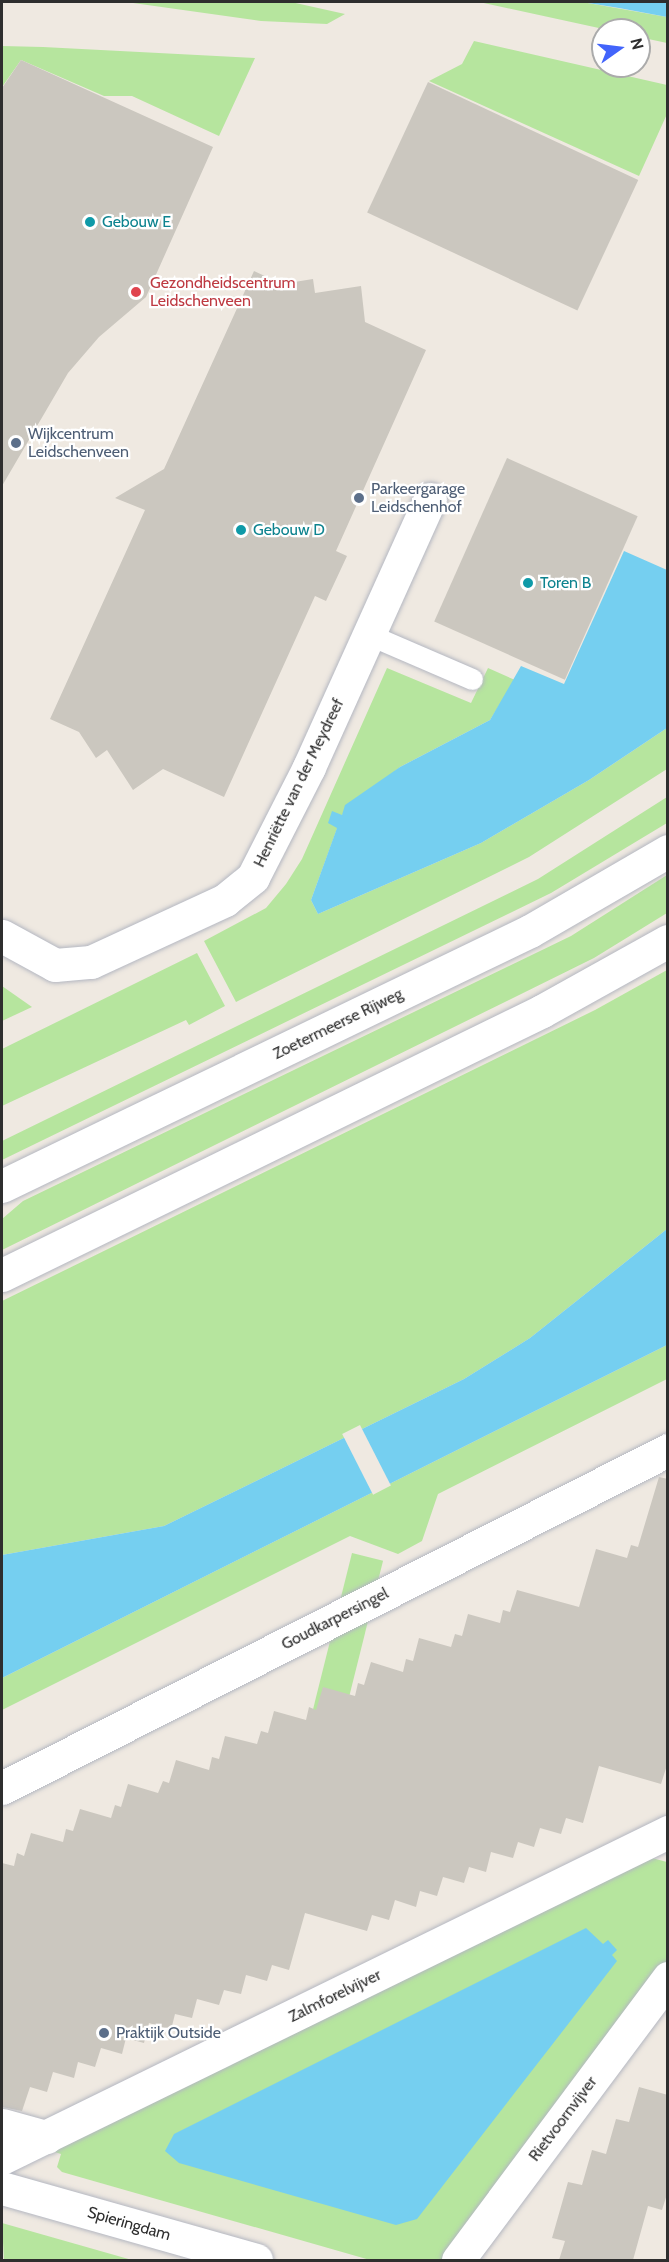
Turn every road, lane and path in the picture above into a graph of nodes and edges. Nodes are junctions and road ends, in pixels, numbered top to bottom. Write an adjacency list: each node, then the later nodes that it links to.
1 (430, 499): 2 (street, Henriëtte van der Meydreef)
2 (370, 635): 3 (lane); 5 (street, Henriëtte van der Meydreef)
3 (472, 680)
4 (668, 851): 7 (street, Zoetermeerse Rijweg)
5 (2, 936)
6 (668, 941): 8 (street)
7 (2, 1186)
8 (2, 1275)
9 (668, 1450): 10 (street, Goudkarpersingel)
10 (2, 1788)
11 (667, 1834): 14 (street, Zalmforelvijver)
12 (668, 1978): 17 (street, Rietvoornvijver)
13 (2, 2125): 14 (street)
14 (46, 2137): 15 (street, Zalmforelvijver)
15 (2, 2158)
16 (2, 2188): 18 (street, Spieringdam)
17 (466, 2259)
18 (256, 2260)

